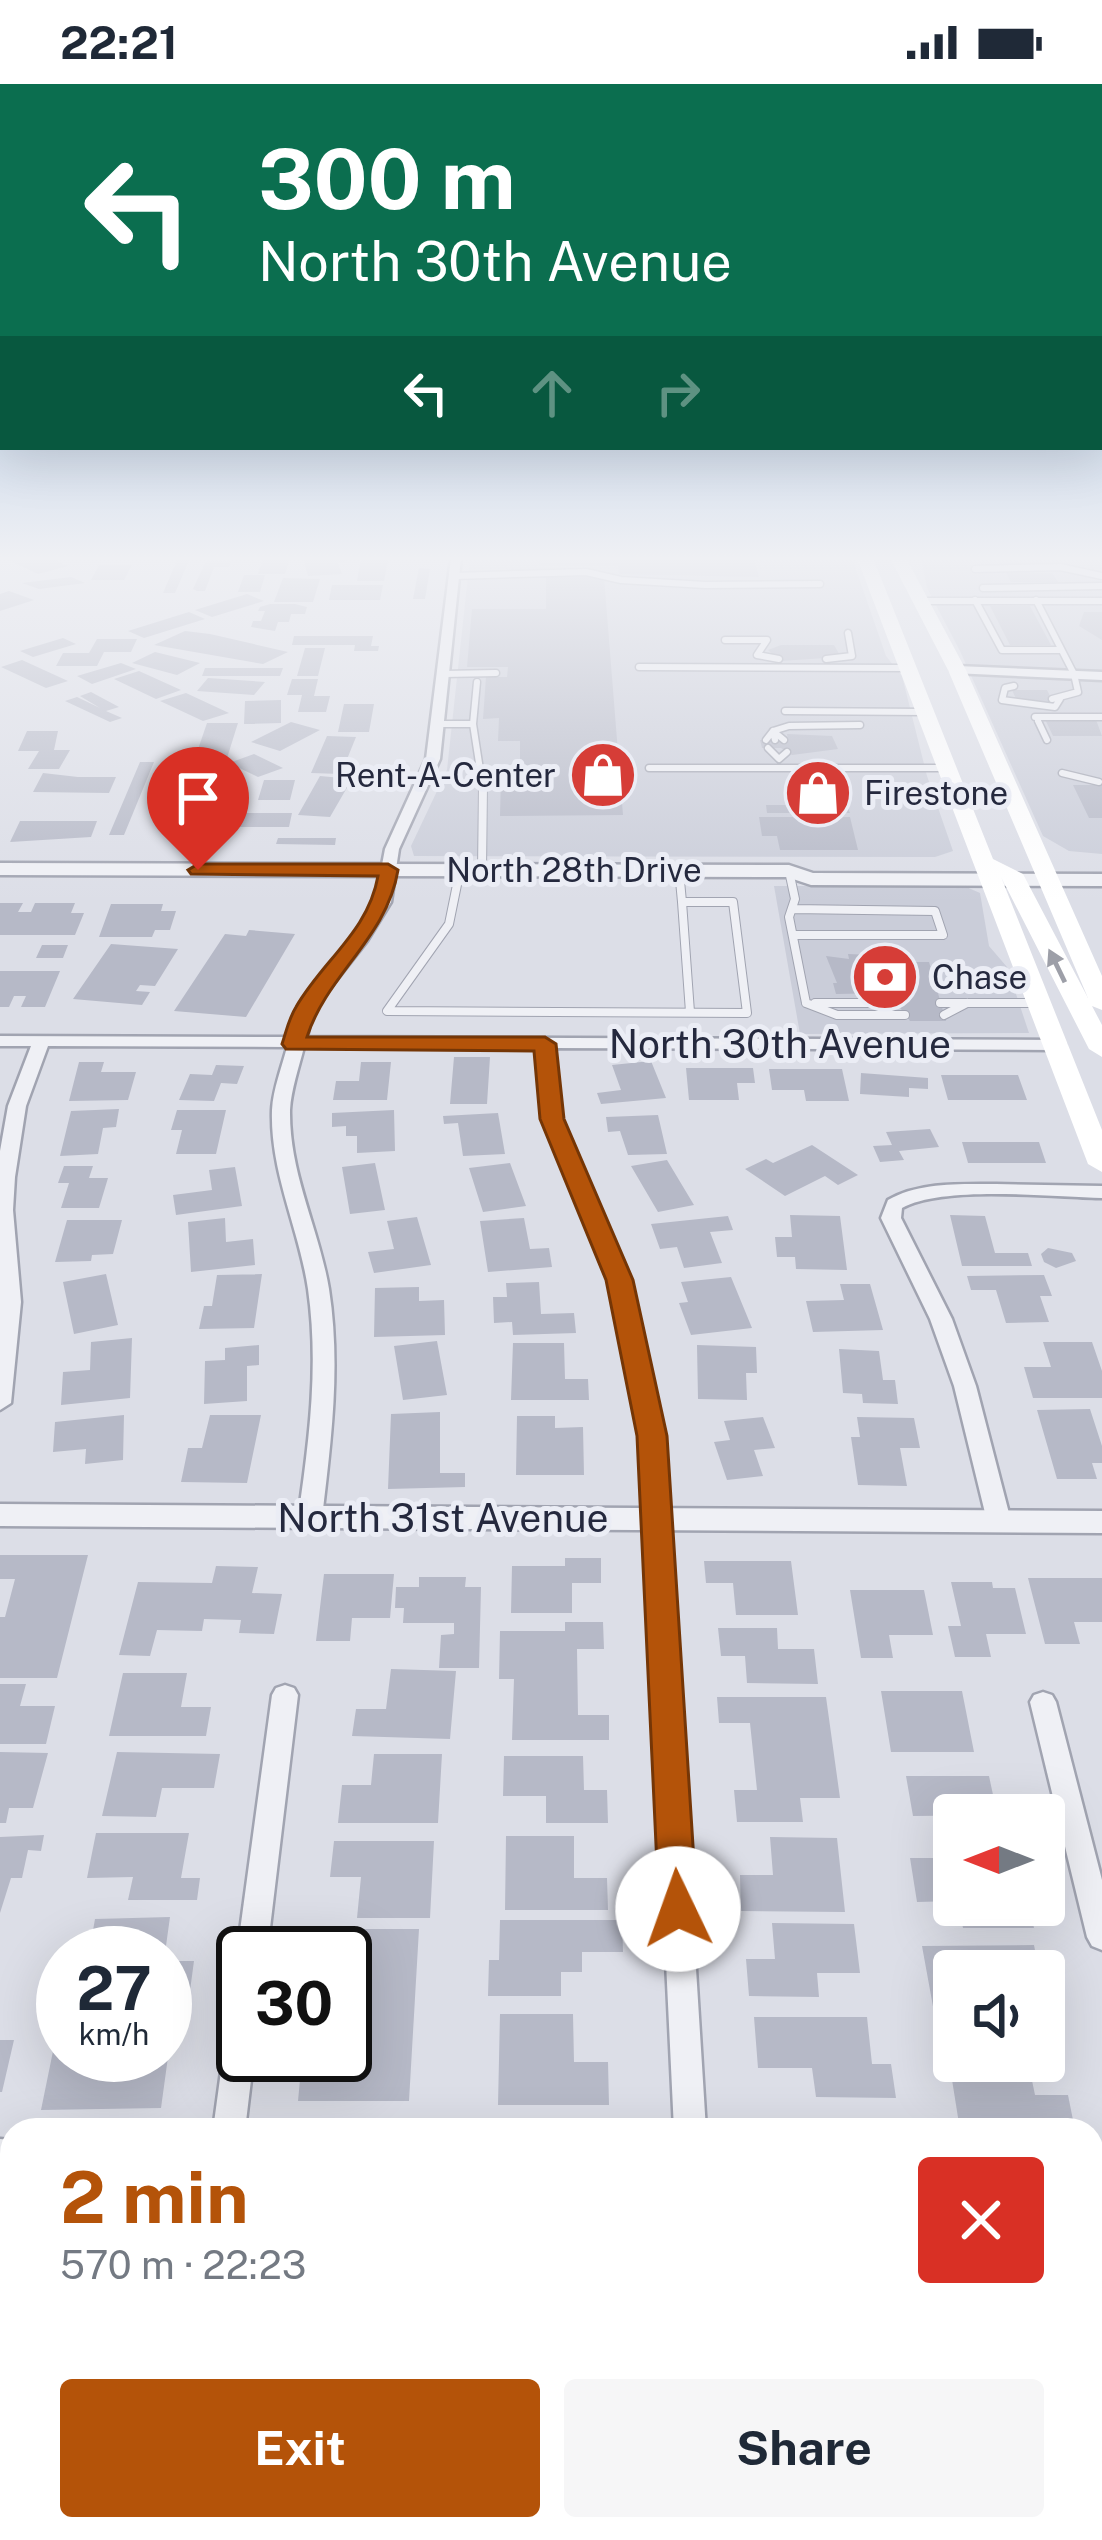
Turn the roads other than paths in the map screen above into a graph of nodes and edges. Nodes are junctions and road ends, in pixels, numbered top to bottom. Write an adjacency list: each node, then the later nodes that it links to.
1 (911, 673): 15 (main road)
2 (929, 673): 8 (main road)
3 (940, 673): 8 (main road)
4 (942, 673): 8 (main road)
5 (444, 674): 6 (lane); 17 (street)
6 (496, 674)
7 (1074, 674): 8 (street); 9 (street); 13 (lane)
8 (943, 676): 33 (main road)
9 (1102, 676)
10 (478, 682): 18 (lane)
11 (1014, 686): 13 (lane)
12 (1016, 699): 13 (lane)
13 (1002, 700)
14 (785, 711): 15 (lane)
15 (927, 712): 23 (main road)
16 (1102, 717): 20 (lane)
17 (437, 724): 18 (lane); 28 (street)
18 (473, 724): 29 (lane)
19 (860, 725): 21 (lane)
20 (1047, 740)
21 (783, 760): 22 (lane); 23 (lane)
22 (649, 768)
23 (948, 768): 32 (main road)
24 (1062, 773): 25 (lane)
25 (1099, 782)
26 (1102, 862): 33 (street, North 28th Drive)
27 (0, 869): 28 (street, North 28th Drive)
28 (388, 870): 29 (street, North 28th Drive); 46 (street)
29 (471, 870): 30 (street, North 28th Drive); 43 (lane)
30 (679, 870): 31 (street, North 28th Drive); 36 (lane)
31 (789, 871): 32 (street, North 28th Drive); 37 (lane)
32 (987, 871): 33 (street, North 28th Drive); 35 (main road); 41 (main road)
33 (1044, 872): 34 (street, North 28th Drive); 35 (street, North 28th Drive); 42 (main road)
34 (1102, 880)
35 (1017, 881): 49 (main road, one-way to 35)
36 (682, 902): 43 (lane); 43 (lane)
37 (792, 909): 38 (lane); 38 (lane)
38 (793, 935): 39 (lane)
39 (806, 1003): 39 (lane)
40 (967, 1003): 40 (lane); 41 (lane)
41 (1039, 1003): 48 (main road)
42 (1102, 1003)
43 (690, 1012)
44 (0, 1042): 45 (street, North 30th Avenue)
45 (41, 1042): 46 (street, North 30th Avenue); 53 (street)
46 (294, 1044): 47 (street, North 30th Avenue); 55 (street)
47 (545, 1044): 48 (street, North 30th Avenue); 56 (street)
48 (1056, 1045): 50 (main road); 51 (main road)
49 (1102, 1048)
50 (1102, 1108)
51 (1102, 1164)
52 (1102, 1192): 57 (street)
53 (0, 1403)
54 (0, 1515): 55 (street, North 31st Avenue)
55 (310, 1518): 56 (street, North 31st Avenue)
56 (657, 1518): 57 (street, North 31st Avenue); 65 (street)
57 (999, 1521): 58 (street, North 31st Avenue)
58 (1102, 1522)
59 (285, 1696): 61 (street)
60 (1043, 1702): 62 (street)
61 (255, 1926)
62 (1102, 1937)
63 (235, 2082): 64 (street)
64 (231, 2118)
65 (689, 2118)

